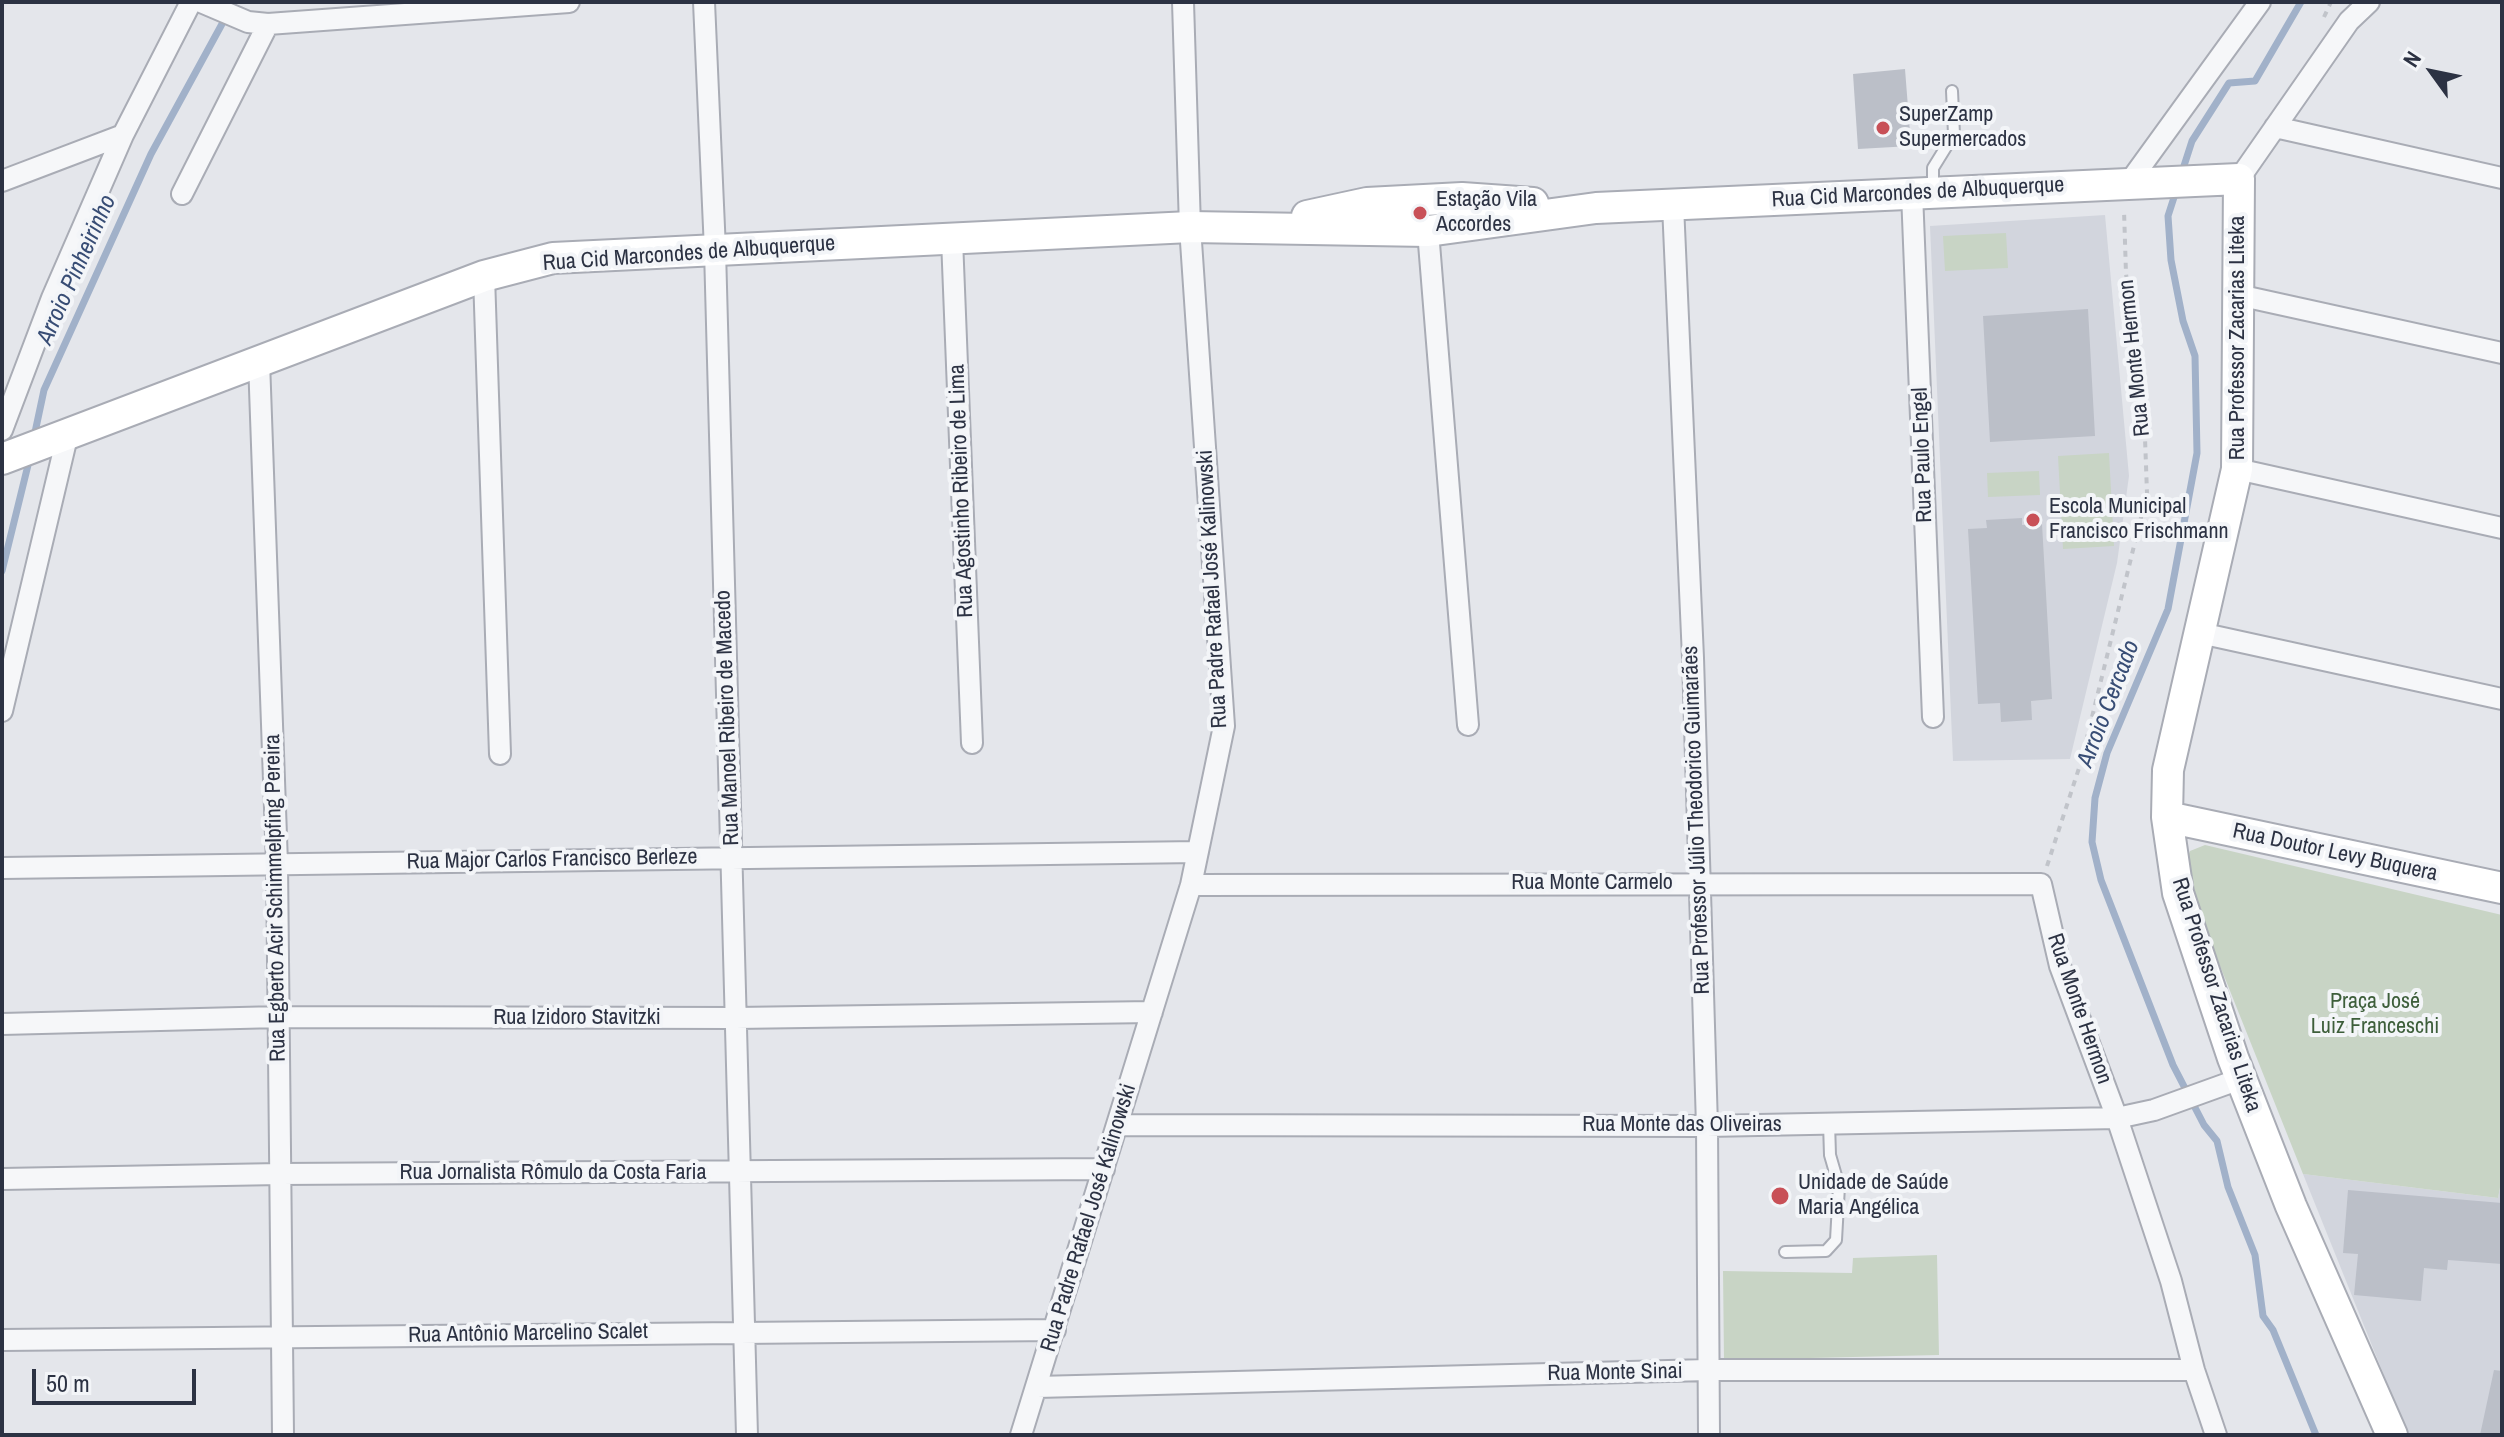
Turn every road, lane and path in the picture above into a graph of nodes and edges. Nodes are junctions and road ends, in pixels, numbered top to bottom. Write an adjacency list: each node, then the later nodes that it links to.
1 (569, 2): 7 (street)
2 (704, 2): 23 (street, Rua Manoel Ribeiro de Macedo)
3 (1183, 2): 20 (street, Rua Padre Rafael José Kalinowski)
4 (2260, 2): 14 (street)
5 (2369, 2): 9 (street)
6 (201, 4): 7 (street); 10 (street)
7 (258, 23): 16 (street)
8 (1952, 91): 15 (lane)
9 (2275, 127): 11 (street); 12 (street)
10 (123, 135): 13 (street); 29 (street)
11 (2502, 178)
12 (2239, 179): 14 (street, Rua Cid Marcondes de Albuquerque); 25 (street, Rua Professor Zacarias Liteka)
13 (2, 181)
14 (2139, 183): 15 (street, Rua Cid Marcondes de Albuquerque); 45 (path, Rua Monte Hermon)
15 (1923, 193): 17 (street, Rua Cid Marcondes de Albuquerque); 35 (street, Rua Paulo Engel)
16 (182, 194)
17 (1673, 205): 18 (street, Rua Cid Marcondes de Albuquerque); 44 (street, Rua Professor Júlio Theodorico Guimarães)
18 (1596, 208): 19 (street, Rua Cid Marcondes de Albuquerque); 21 (street, Rua Cid Marcondes de Albuquerque)
19 (1266, 226): 20 (street, Rua Cid Marcondes de Albuquerque); 21 (street, Rua Cid Marcondes de Albuquerque)
20 (1190, 227): 22 (street, Rua Cid Marcondes de Albuquerque); 40 (street, Rua Padre Rafael José Kalinowski)
21 (1428, 231): 36 (street)
22 (952, 239): 23 (street, Rua Cid Marcondes de Albuquerque); 37 (street, Rua Agostinho Ribeiro de Lima)
23 (715, 250): 24 (street, Rua Cid Marcondes de Albuquerque); 41 (street, Rua Manoel Ribeiro de Macedo)
24 (484, 276): 27 (street, Rua Cid Marcondes de Albuquerque); 38 (street)
25 (2238, 295): 26 (street); 30 (street, Rua Professor Zacarias Liteka)
26 (2502, 353)
27 (259, 361): 28 (street, Rua Cid Marcondes de Albuquerque); 42 (street, Rua Egberto Acir Schimmelpfing Pereira)
28 (62, 438): 29 (street, Rua Cid Marcondes de Albuquerque); 34 (street)
29 (3, 449)
30 (2237, 469): 31 (street); 32 (street, Rua Professor Zacarias Liteka)
31 (2502, 528)
32 (2200, 633): 33 (street); 39 (street, Rua Professor Zacarias Liteka)
33 (2502, 699)
34 (2, 711)
35 (1933, 717)
36 (1468, 725)
37 (972, 743)
38 (500, 754)
39 (2167, 817): 47 (street, Rua Doutor Levy Buquera); 52 (street, Rua Professor Zacarias Liteka)
40 (1198, 852): 41 (street, Rua Major Carlos Francisco Berleze); 46 (street, Rua Padre Rafael José Kalinowski)
41 (732, 857): 42 (street, Rua Major Carlos Francisco Berleze); 50 (street, Rua Manoel Ribeiro de Macedo)
42 (277, 864): 43 (street, Rua Major Carlos Francisco Berleze); 49 (street, Rua Egberto Acir Schimmelpfing Pereira)
43 (2, 868)
44 (1699, 883): 45 (street, Rua Monte Carmelo); 46 (street, Rua Monte Carmelo); 56 (street, Rua Professor Júlio Theodorico Guimarães)
45 (2041, 884): 53 (street, Rua Monte Hermon)
46 (1191, 885): 48 (street, Rua Padre Rafael José Kalinowski)
47 (2502, 888)
48 (1152, 1012): 50 (street, Rua Izidoro Stavitzki); 55 (street, Rua Padre Rafael José Kalinowski)
49 (279, 1017): 50 (street, Rua Izidoro Stavitzki); 51 (street, Rua Izidoro Stavitzki); 59 (street, Rua Egberto Acir Schimmelpfing Pereira)
50 (736, 1018): 58 (street, Rua Manoel Ribeiro de Macedo)
51 (2, 1024)
52 (2228, 1082): 53 (street, Rua Monte das Oliveiras); 74 (street, Rua Professor Zacarias Liteka)
53 (2117, 1118): 54 (street, Rua Monte das Oliveiras); 67 (street, Rua Monte Hermon)
54 (1829, 1123): 56 (street, Rua Monte das Oliveiras); 61 (lane)
55 (1118, 1125): 56 (street, Rua Monte das Oliveiras); 57 (street, Rua Padre Rafael José Kalinowski)
56 (1707, 1126): 66 (street, Rua Professor Júlio Theodorico Guimarães)
57 (1104, 1169): 58 (street, Rua Jornalista Rômulo da Costa Faria); 62 (street, Rua Padre Rafael José Kalinowski)
58 (740, 1173): 59 (street, Rua Jornalista Rômulo da Costa Faria); 63 (street, Rua Manoel Ribeiro de Macedo)
59 (280, 1174): 60 (street, Rua Jornalista Rômulo da Costa Faria); 64 (street, Rua Egberto Acir Schimmelpfing Pereira)
60 (2, 1179)
61 (1785, 1252)
62 (1055, 1330): 63 (street, Rua Antônio Marcelino Scalet); 68 (street, Rua Padre Rafael José Kalinowski)
63 (744, 1331): 64 (street, Rua Antônio Marcelino Scalet); 70 (street, Rua Manoel Ribeiro de Macedo)
64 (282, 1338): 65 (street, Rua Antônio Marcelino Scalet); 69 (street, Rua Egberto Acir Schimmelpfing Pereira)
65 (2, 1340)
66 (1708, 1370): 67 (street, Rua Monte Sinai); 68 (street, Rua Monte Sinai); 72 (street, Rua Professor Júlio Theodorico Guimarães)
67 (2194, 1370): 73 (street, Rua Monte Hermon)
68 (1037, 1387): 71 (street, Rua Padre Rafael José Kalinowski)
69 (283, 1435)
70 (747, 1435)
71 (1021, 1435)
72 (1709, 1435)
73 (2216, 1435)
74 (2392, 1435)

